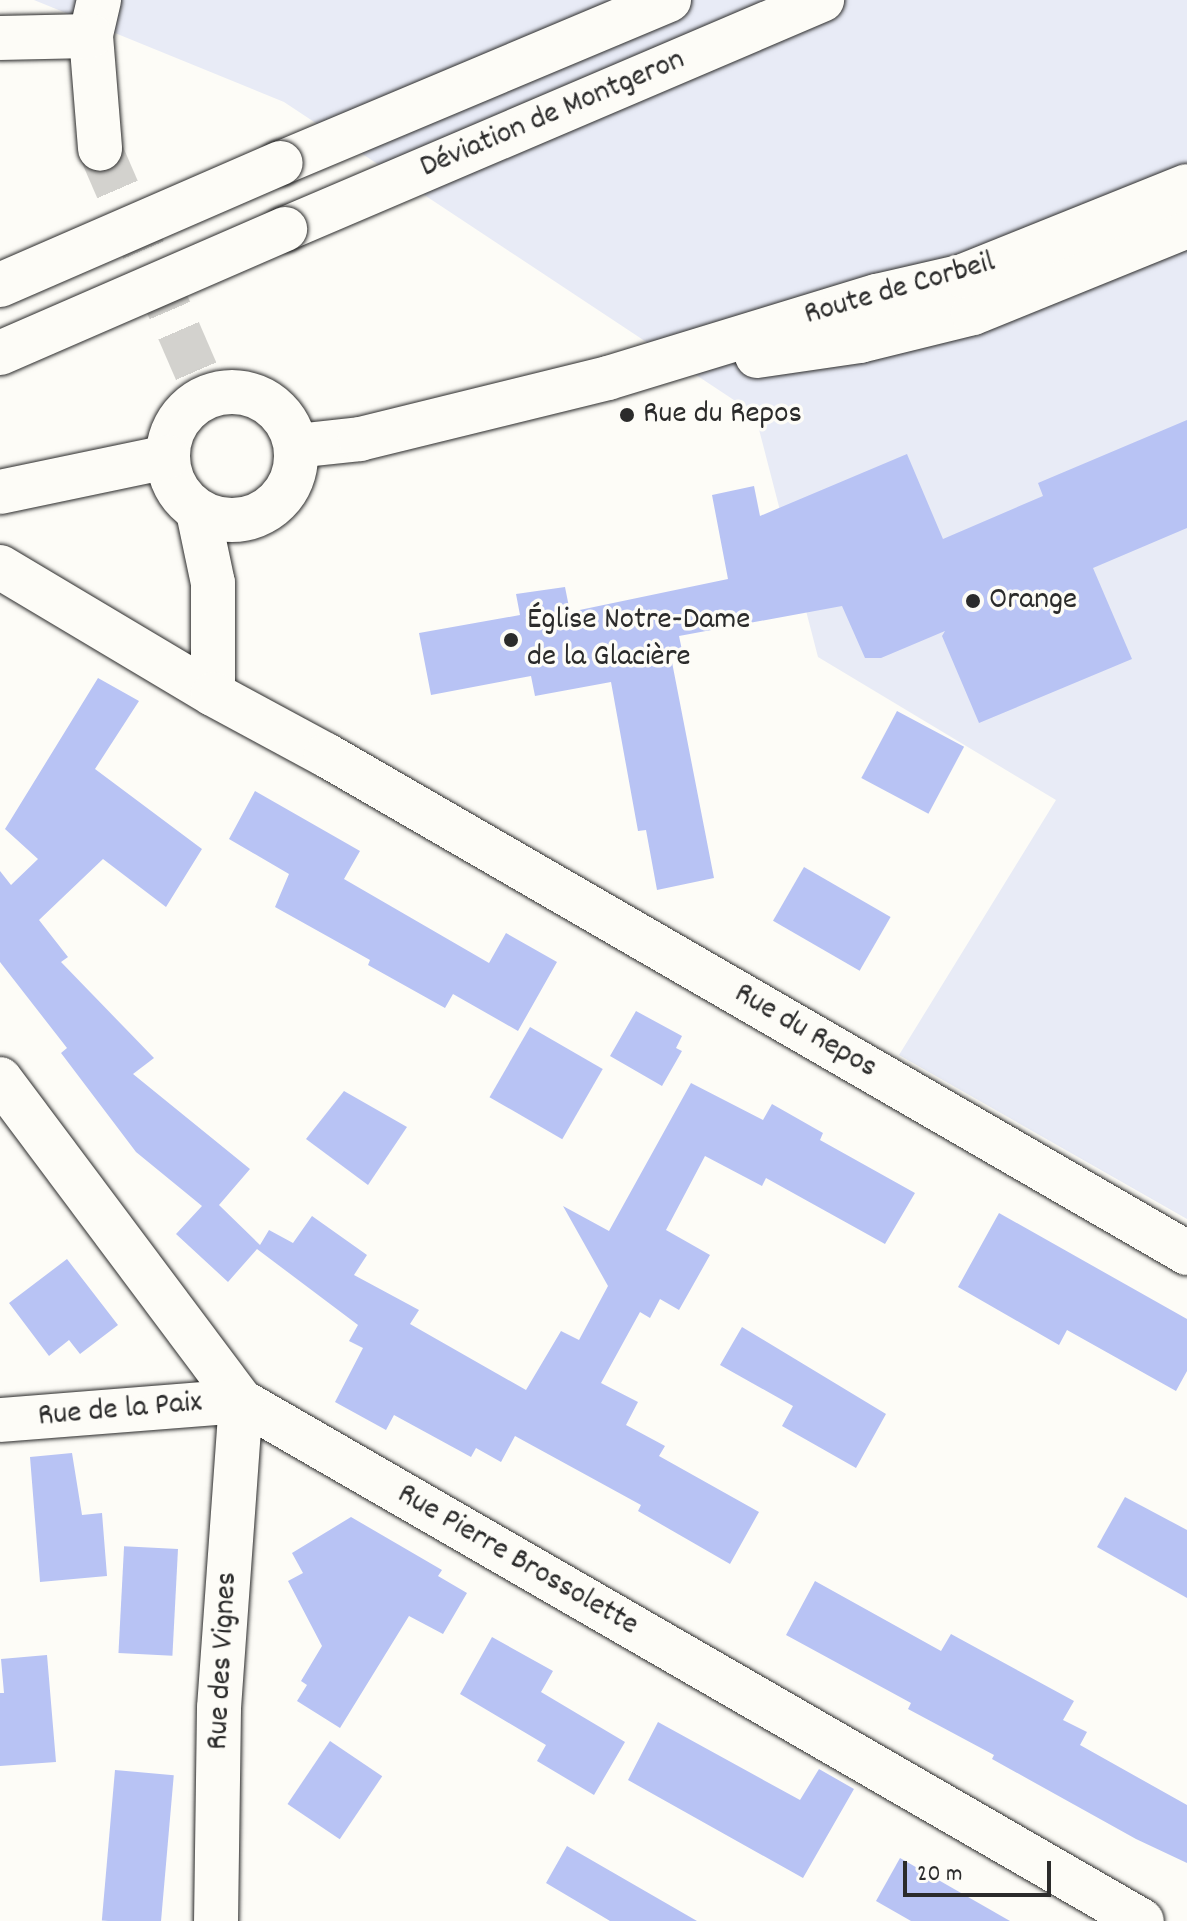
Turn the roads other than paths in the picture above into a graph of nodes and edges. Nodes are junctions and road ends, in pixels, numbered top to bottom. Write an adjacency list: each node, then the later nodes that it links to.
1 (669, 0): 8 (street, Déviation de Montgeron, bridge)
2 (822, 0): 9 (street, Déviation de Montgeron, bridge)
3 (95, 18): 4 (street); 5 (street)
4 (0, 38)
5 (100, 149)
6 (1187, 186): 10 (street, Route de Corbeil)
7 (1187, 226): 10 (street, Route de Corbeil)
8 (0, 285)
9 (0, 353)
10 (608, 378): 11 (street, Route de Corbeil)
11 (296, 446): 12 (street); 14 (street)
12 (167, 457): 13 (street); 14 (street)
13 (0, 492)
14 (198, 512): 16 (street)
15 (0, 567): 16 (street, Rue du Repos)
16 (213, 694): 18 (street, Rue du Repos)
17 (0, 1079): 19 (street, Rue Pierre Brossolette)
18 (1187, 1253)
19 (241, 1401): 20 (street, Rue de la Paix); 21 (street, Rue des Vignes); 22 (street, Rue Pierre Brossolette)
20 (0, 1420)
21 (216, 1921)
22 (1142, 1921)

